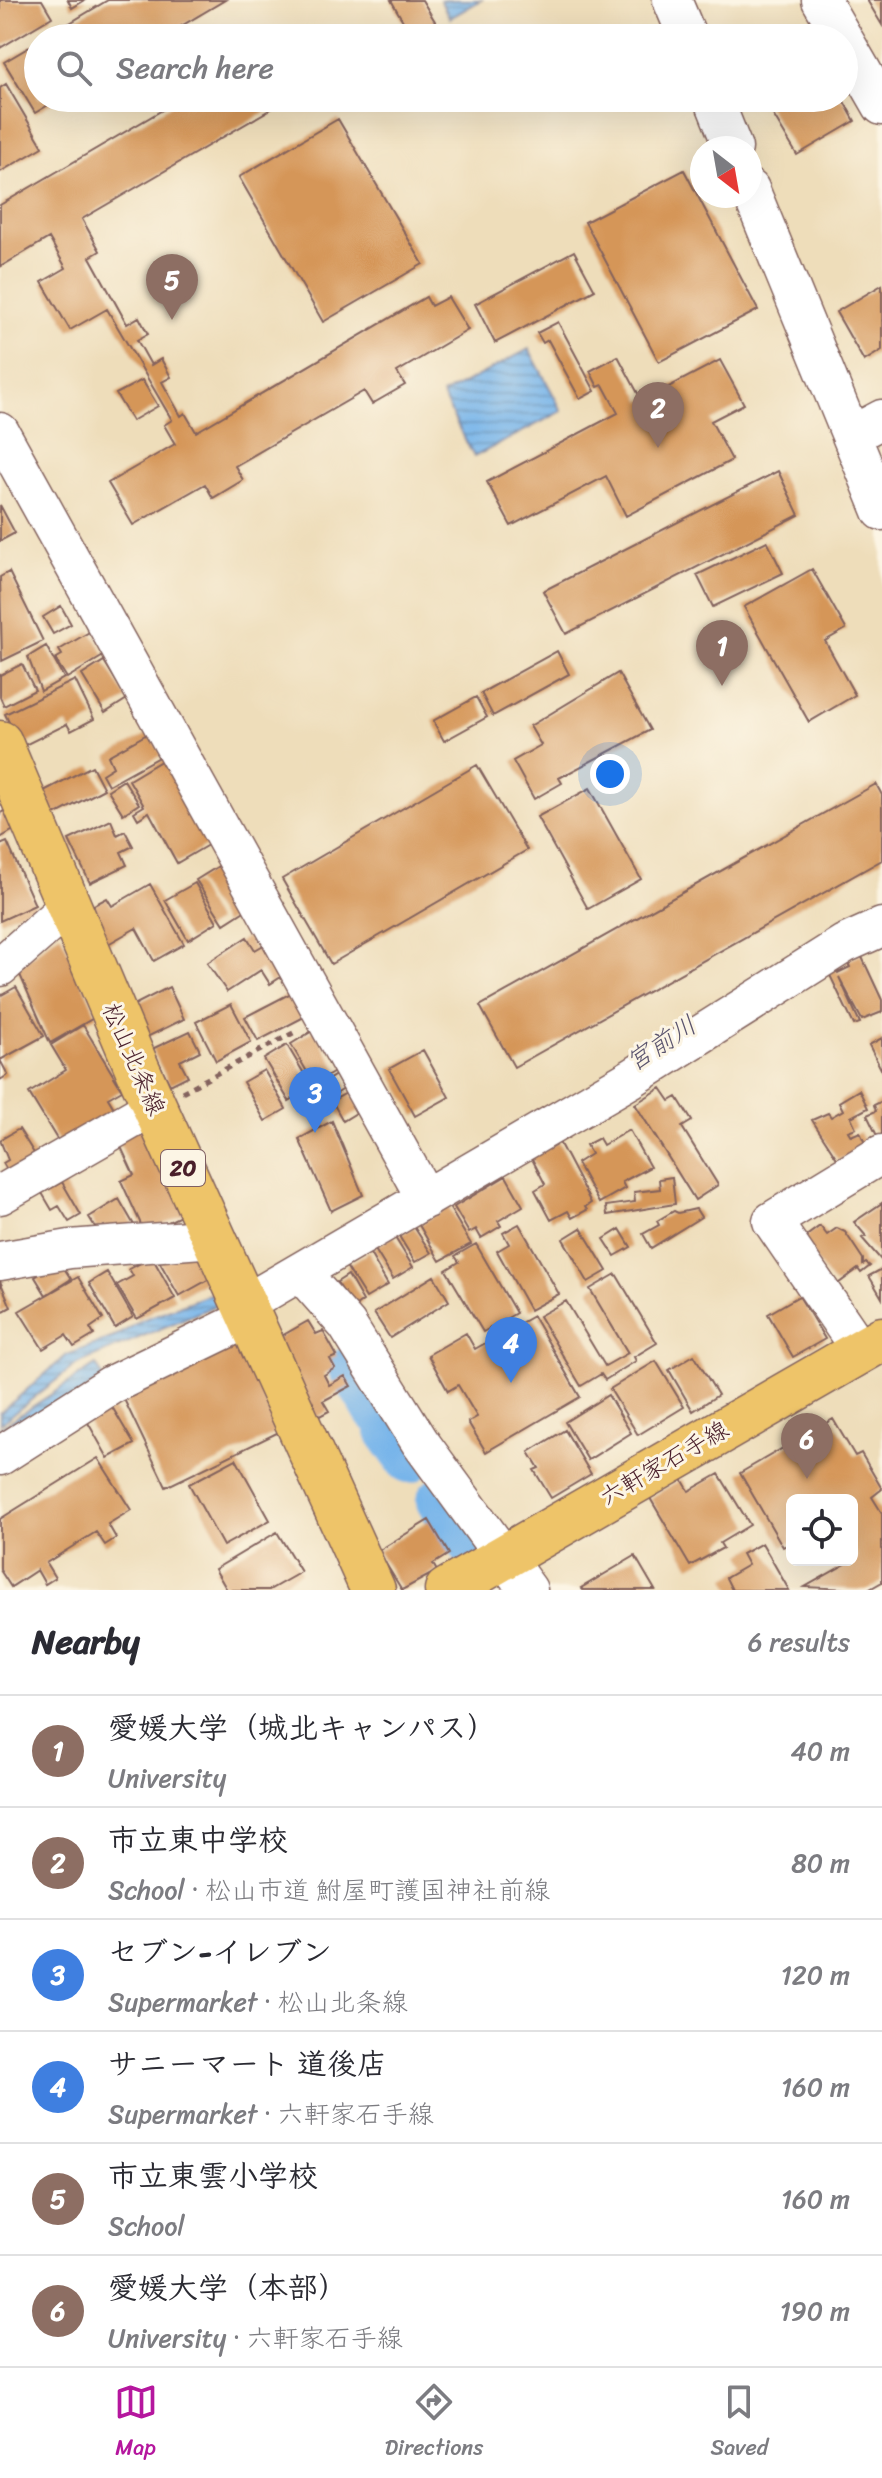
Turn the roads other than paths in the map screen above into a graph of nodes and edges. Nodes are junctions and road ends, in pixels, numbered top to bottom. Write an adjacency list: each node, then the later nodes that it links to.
1 (672, 0): 3 (street)
2 (821, 0): 4 (street)
3 (682, 24)
4 (835, 24)
5 (858, 65): 6 (street)
6 (882, 106)
7 (719, 112): 8 (street)
8 (728, 136)
9 (759, 208): 10 (street)
10 (867, 427): 12 (street)
11 (4, 453): 20 (street)
12 (882, 511)
13 (0, 743): 14 (main road, 松山北条線 / 20)
14 (69, 906): 16 (street); 17 (main road, 松山北条線 / 20)
15 (882, 927): 20 (street)
16 (0, 967)
17 (155, 1106): 19 (street); 21 (main road, 松山北条線 / 20)
18 (882, 1154): 25 (street)
19 (0, 1195)
20 (426, 1199): 23 (street)
21 (215, 1238): 22 (street); 24 (main road, 松山北条線 / 20)
22 (0, 1261)
23 (301, 1273): 24 (street); 27 (street)
24 (248, 1310): 26 (street); 28 (main road, 松山北条線 / 20)
25 (871, 1345): 27 (main road, 六軒家石手線)
26 (0, 1456)
27 (504, 1554): 29 (main road, 六軒家石手線); 30 (street)
28 (373, 1590)
29 (447, 1590)
30 (528, 1590)

